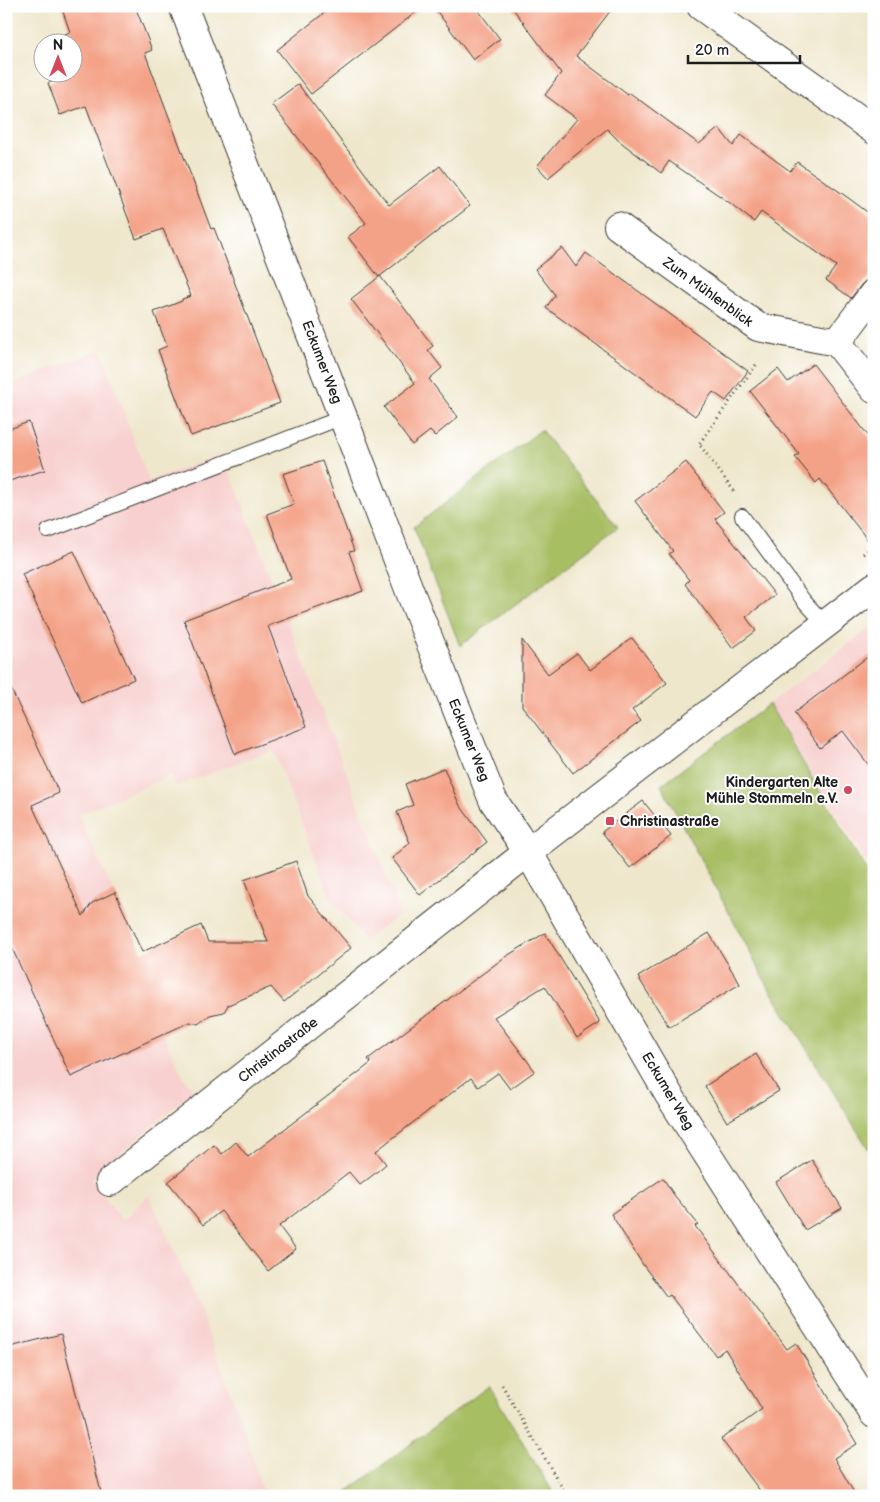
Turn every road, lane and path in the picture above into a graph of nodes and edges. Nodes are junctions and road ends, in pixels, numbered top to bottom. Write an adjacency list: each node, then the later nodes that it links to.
1 (182, 6): 9 (street, Eckumer Weg)
2 (701, 6): 3 (street)
3 (874, 130)
4 (618, 226): 6 (street, Zum Mühlenblick)
5 (874, 293): 7 (street)
6 (776, 331): 7 (street, Zum Mühlenblick); 10 (path)
7 (837, 342): 8 (street)
8 (874, 390)
9 (343, 417): 11 (lane); 14 (street, Eckumer Weg)
10 (742, 516): 13 (lane)
11 (48, 531)
12 (874, 587): 13 (street, Christinastraße)
13 (825, 624): 14 (street, Christinastraße)
14 (528, 852): 15 (street, Christinastraße); 17 (street, Eckumer Weg)
15 (110, 1182)
16 (502, 1385): 18 (path)
17 (874, 1414)
18 (567, 1496)

